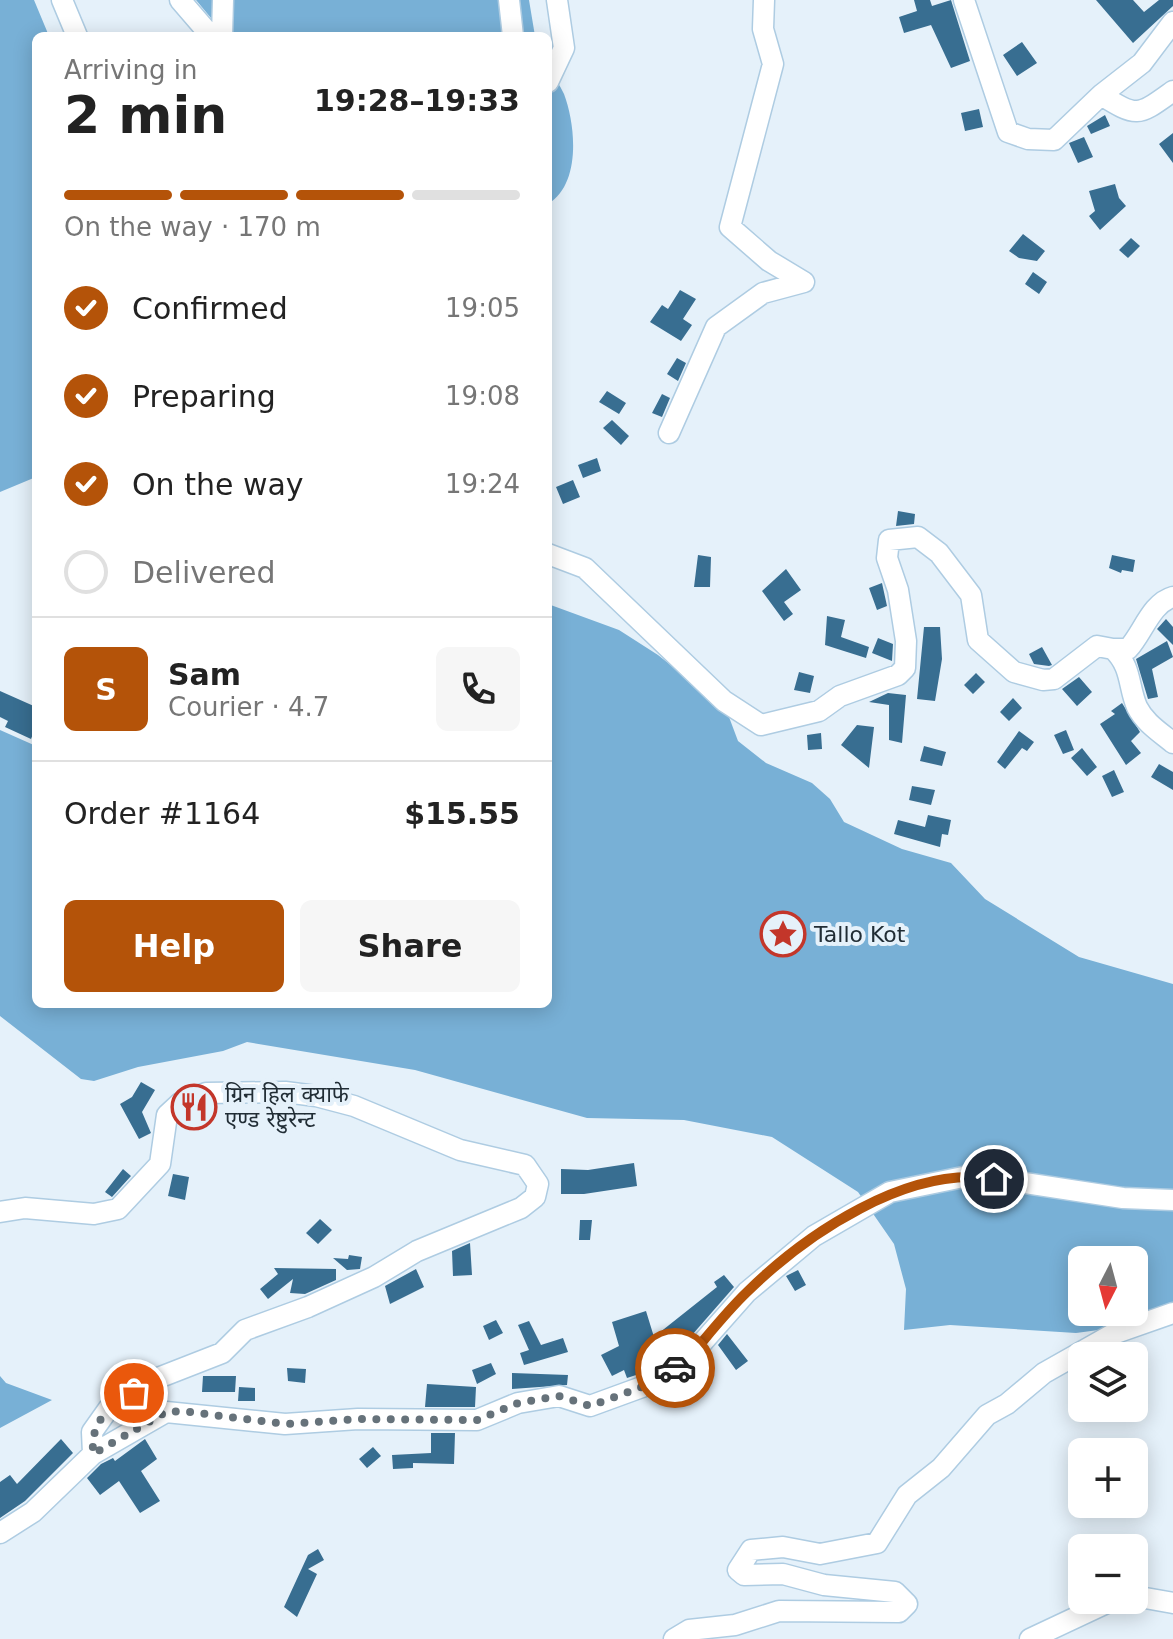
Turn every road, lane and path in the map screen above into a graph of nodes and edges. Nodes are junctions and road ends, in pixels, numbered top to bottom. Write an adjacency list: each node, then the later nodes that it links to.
1 (62, 0): 9 (street)
2 (180, 0): 10 (street)
3 (223, 0): 11 (street)
4 (509, 0): 12 (street)
5 (557, 0): 13 (street)
6 (764, 0): 16 (street)
7 (964, 0): 15 (street)
8 (1173, 22): 15 (street)
9 (75, 32)
10 (208, 32)
11 (222, 32)
12 (513, 32)
13 (552, 74)
14 (1173, 91): 15 (street)
15 (1101, 95)
16 (669, 433)
17 (552, 556): 19 (street)
18 (1173, 597): 19 (street)
19 (1113, 649): 20 (street)
20 (1173, 743)
21 (1173, 1200): 24 (street)
22 (0, 1212): 24 (street)
23 (1173, 1313): 29 (street)
24 (93, 1454): 25 (street)
25 (0, 1533)
26 (1148, 1599): 27 (street)
27 (1173, 1603)
28 (1083, 1614): 30 (street)
29 (674, 1639)
30 (1030, 1639)

